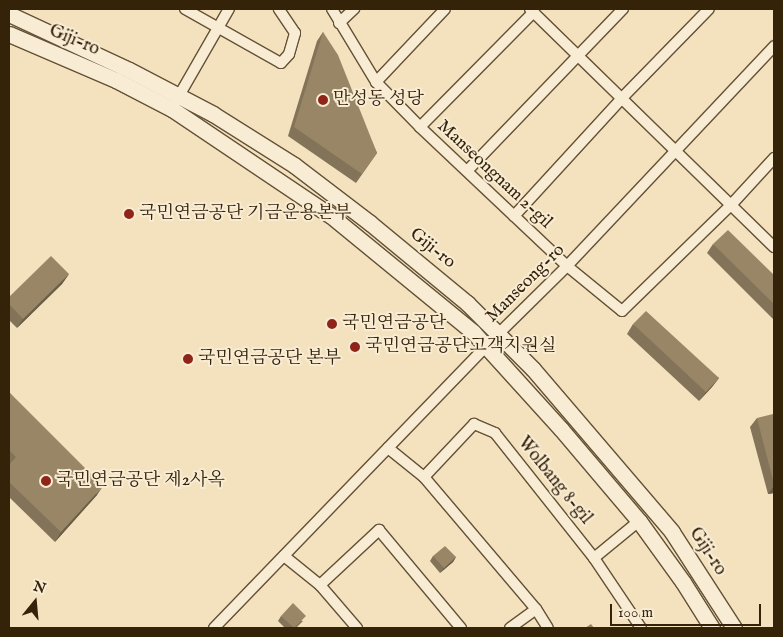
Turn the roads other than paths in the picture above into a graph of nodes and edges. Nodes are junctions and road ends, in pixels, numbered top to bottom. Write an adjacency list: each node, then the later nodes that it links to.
1 (185, 9): 12 (street)
2 (229, 9): 12 (street)
3 (279, 9): 12 (street)
4 (332, 9): 11 (street, Manseongnam 2-gil)
5 (354, 9): 11 (street)
6 (445, 9): 16 (street)
7 (623, 9): 15 (street)
8 (532, 11): 15 (street); 19 (street)
9 (703, 11): 17 (street)
10 (9, 14): 18 (street, Giji-ro)
11 (339, 23): 16 (street, Manseongnam 2-gil)
12 (218, 25): 18 (street)
13 (9, 34): 18 (street, Giji-ro)
14 (774, 46): 20 (street, Manseong-ro)
15 (578, 55): 17 (street); 22 (street)
16 (376, 82): 19 (street, Manseongnam 2-gil)
17 (622, 98): 20 (street); 24 (street)
18 (175, 102): 27 (street, Giji-ro); 28 (street, Giji-ro)
19 (420, 127): 22 (street, Manseongnam 2-gil)
20 (675, 150): 23 (street); 26 (street, Manseong-ro)
21 (774, 158): 23 (street)
22 (467, 170): 24 (street, Manseongnam 2-gil)
23 (731, 205): 25 (street); 26 (street, Manseongnam 2-gil)
24 (514, 216): 26 (street, Manseongnam 2-gil)
25 (774, 248)
26 (567, 266): 27 (street, Manseong-ro)
27 (499, 333): 28 (street, Manseong-ro); 43 (street, Giji-ro)
28 (485, 347): 29 (street, Manseong-ro); 31 (street, Giji-ro)
29 (388, 448): 30 (street); 32 (street, Manseong-ro)
30 (424, 477): 33 (street, Wolbang 8-gil); 35 (street)
31 (639, 522): 33 (street); 42 (street, Giji-ro)
32 (284, 556): 34 (street); 36 (street, Manseong-ro)
33 (594, 558): 41 (street, Wolbang 8-gil)
34 (320, 586): 37 (street); 38 (street)
35 (536, 609): 39 (street); 40 (street)
36 (214, 628)
37 (356, 628)
38 (461, 628)
39 (510, 628)
40 (548, 628)
41 (641, 628)
42 (712, 628)
43 (734, 628)

